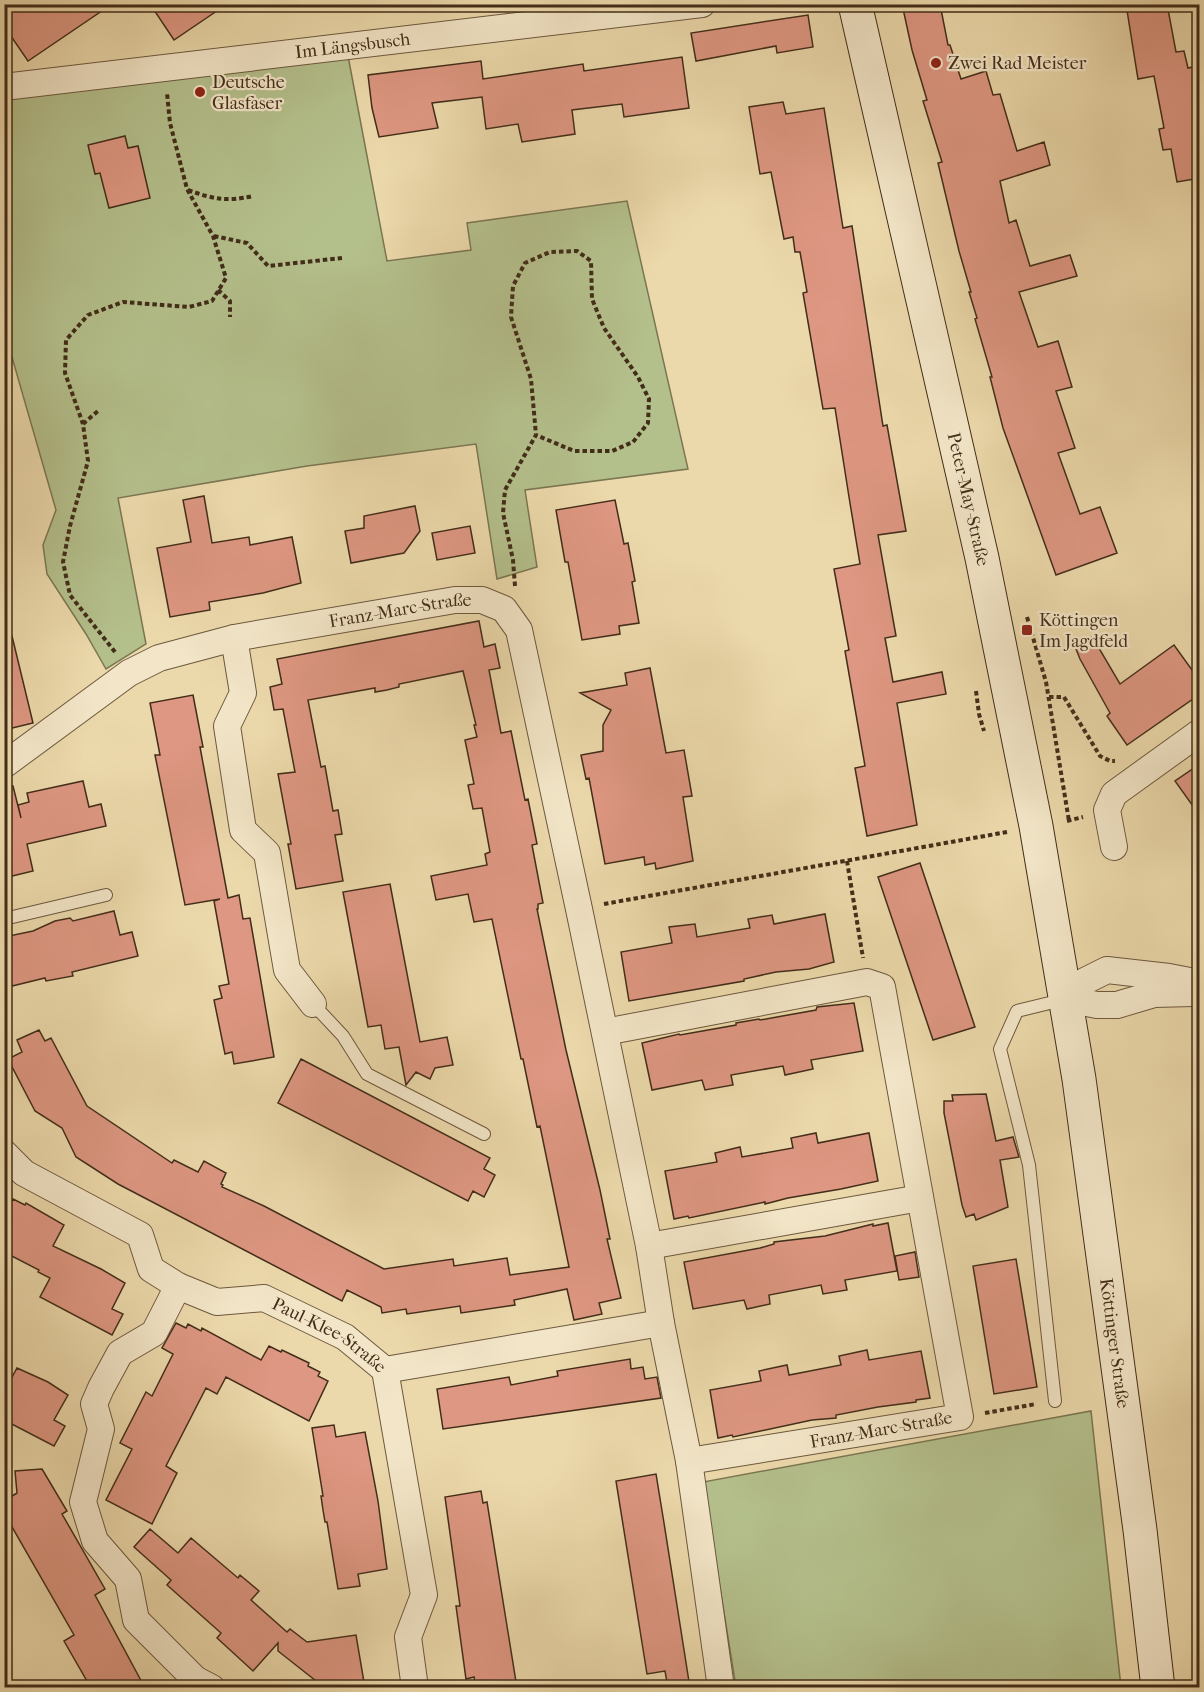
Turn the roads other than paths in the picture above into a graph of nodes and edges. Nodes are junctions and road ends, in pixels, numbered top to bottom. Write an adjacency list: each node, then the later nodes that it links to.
1 (702, 4): 3 (street, Im Längsbusch)
2 (855, 4): 12 (main road, Peter-May-Straße)
3 (4, 87)
4 (234, 638): 6 (street, Franz-Marc-Straße); 13 (street); 14 (street, Franz-Marc-Straße)
5 (1200, 732): 7 (street)
6 (4, 765)
7 (1114, 847)
8 (106, 895): 9 (lane)
9 (4, 919)
10 (1200, 983): 12 (street)
11 (1200, 993): 12 (street)
12 (1067, 999): 22 (lane); 27 (main road, Köttinger Straße)
13 (313, 1004): 15 (lane)
14 (605, 1032): 17 (street, Franz-Marc-Straße); 18 (street)
15 (484, 1134)
16 (4, 1153): 19 (street, Paul-Klee-Straße)
17 (920, 1198): 18 (street); 23 (street, Franz-Marc-Straße)
18 (649, 1246): 20 (street)
19 (178, 1286): 21 (street, Paul-Klee-Straße); 24 (street)
20 (661, 1323): 21 (street); 23 (street)
21 (386, 1370): 25 (street, Paul-Klee-Straße)
22 (1055, 1401)
23 (689, 1461): 26 (street)
24 (212, 1688)
25 (415, 1688)
26 (721, 1688)
27 (1158, 1688)

